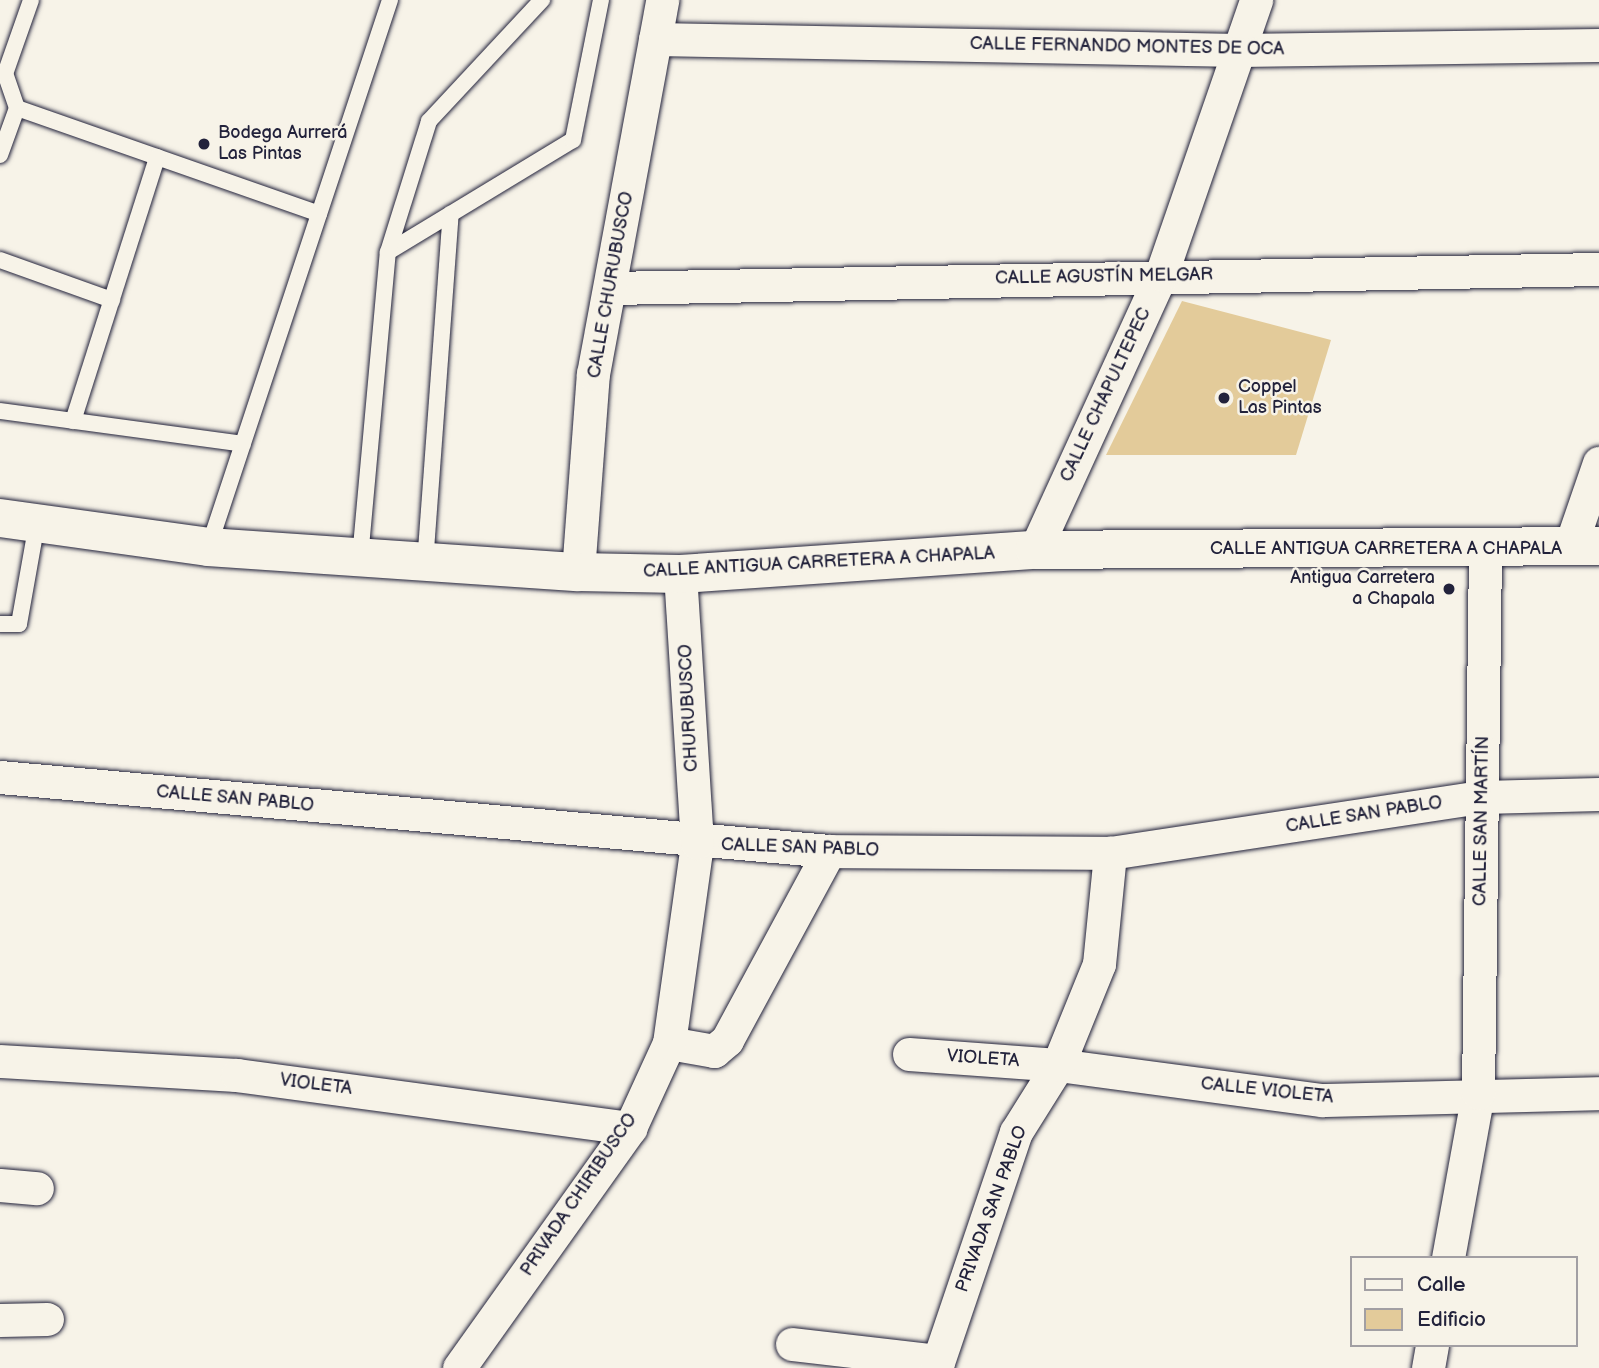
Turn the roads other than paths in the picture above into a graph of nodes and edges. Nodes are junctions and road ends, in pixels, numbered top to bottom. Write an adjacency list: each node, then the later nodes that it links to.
1 (31, 0): 10 (lane)
2 (390, 0): 13 (lane)
3 (542, 0): 15 (lane)
4 (601, 0): 14 (lane)
5 (662, 0): 7 (street, CALLE CHURUBUSCO)
6 (1256, 0): 9 (street, CALLE CHAPULTEPEC)
7 (655, 39): 9 (street, CALLE FERNANDO MONTES DE OCA); 19 (street, CALLE CHURUBUSCO)
8 (1599, 45): 9 (street, CALLE FERNANDO MONTES DE OCA)
9 (1239, 50): 18 (street, CALLE CHAPULTEPEC)
10 (17, 108): 11 (lane); 12 (lane)
11 (0, 155)
12 (157, 157): 13 (lane); 20 (lane)
13 (319, 214): 23 (lane)
14 (451, 214): 15 (lane); 31 (lane)
15 (388, 252): 30 (lane)
16 (0, 260): 20 (lane)
17 (1599, 269): 18 (street, CALLE AGUSTÍN MELGAR)
18 (1161, 275): 19 (street, CALLE AGUSTÍN MELGAR); 28 (street, CALLE CHAPULTEPEC)
19 (610, 288): 32 (street, CALLE CHURUBUSCO)
20 (112, 300): 22 (lane)
21 (0, 411): 22 (lane)
22 (73, 421): 23 (lane)
23 (243, 444): 26 (lane)
24 (1599, 463): 27 (street)
25 (18, 520): 26 (main road, CALLE ANTIGUA CARRETERA A CHAPALA); 34 (lane)
26 (208, 547): 30 (main road, CALLE ANTIGUA CARRETERA A CHAPALA)
27 (1584, 547): 29 (main road, CALLE ANTIGUA CARRETERA A CHAPALA)
28 (1035, 550): 29 (main road, CALLE ANTIGUA CARRETERA A CHAPALA); 33 (main road, CALLE ANTIGUA CARRETERA A CHAPALA)
29 (1485, 550): 37 (street, CALLE SAN MARTÍN)
30 (360, 559): 31 (main road, CALLE ANTIGUA CARRETERA A CHAPALA)
31 (425, 564): 32 (main road, CALLE ANTIGUA CARRETERA A CHAPALA)
32 (578, 572): 33 (main road, CALLE ANTIGUA CARRETERA A CHAPALA)
33 (680, 573): 38 (street, CHURUBUSCO)
34 (0, 624)
35 (0, 777): 38 (street, CALLE SAN PABLO)
36 (1599, 794): 37 (street, CALLE SAN PABLO)
37 (1482, 797): 40 (street, CALLE SAN PABLO); 45 (street, CALLE SAN MARTÍN)
38 (697, 843): 39 (street, CALLE SAN PABLO); 41 (street, PRIVADA CHIRIBUSCO)
39 (829, 851): 40 (street, CALLE SAN PABLO); 41 (street)
40 (1110, 853): 44 (street, PRIVADA SAN PABLO)
41 (669, 1043): 47 (street, PRIVADA CHIRIBUSCO)
42 (909, 1054): 44 (street, VIOLETA)
43 (0, 1061): 47 (street, VIOLETA)
44 (1058, 1065): 45 (street, CALLE VIOLETA); 55 (street, PRIVADA SAN PABLO)
45 (1478, 1093): 46 (street, CALLE VIOLETA); 50 (street, CALLE SAN MARTÍN)
46 (1599, 1093)
47 (630, 1128): 56 (street, PRIVADA CHIRIBUSCO)
48 (0, 1185): 49 (street)
49 (37, 1188)
50 (1448, 1256)
51 (0, 1320): 52 (street)
52 (47, 1320)
53 (792, 1344): 55 (street)
54 (1432, 1347): 57 (street)
55 (937, 1364)
56 (459, 1368)
57 (1428, 1368)

